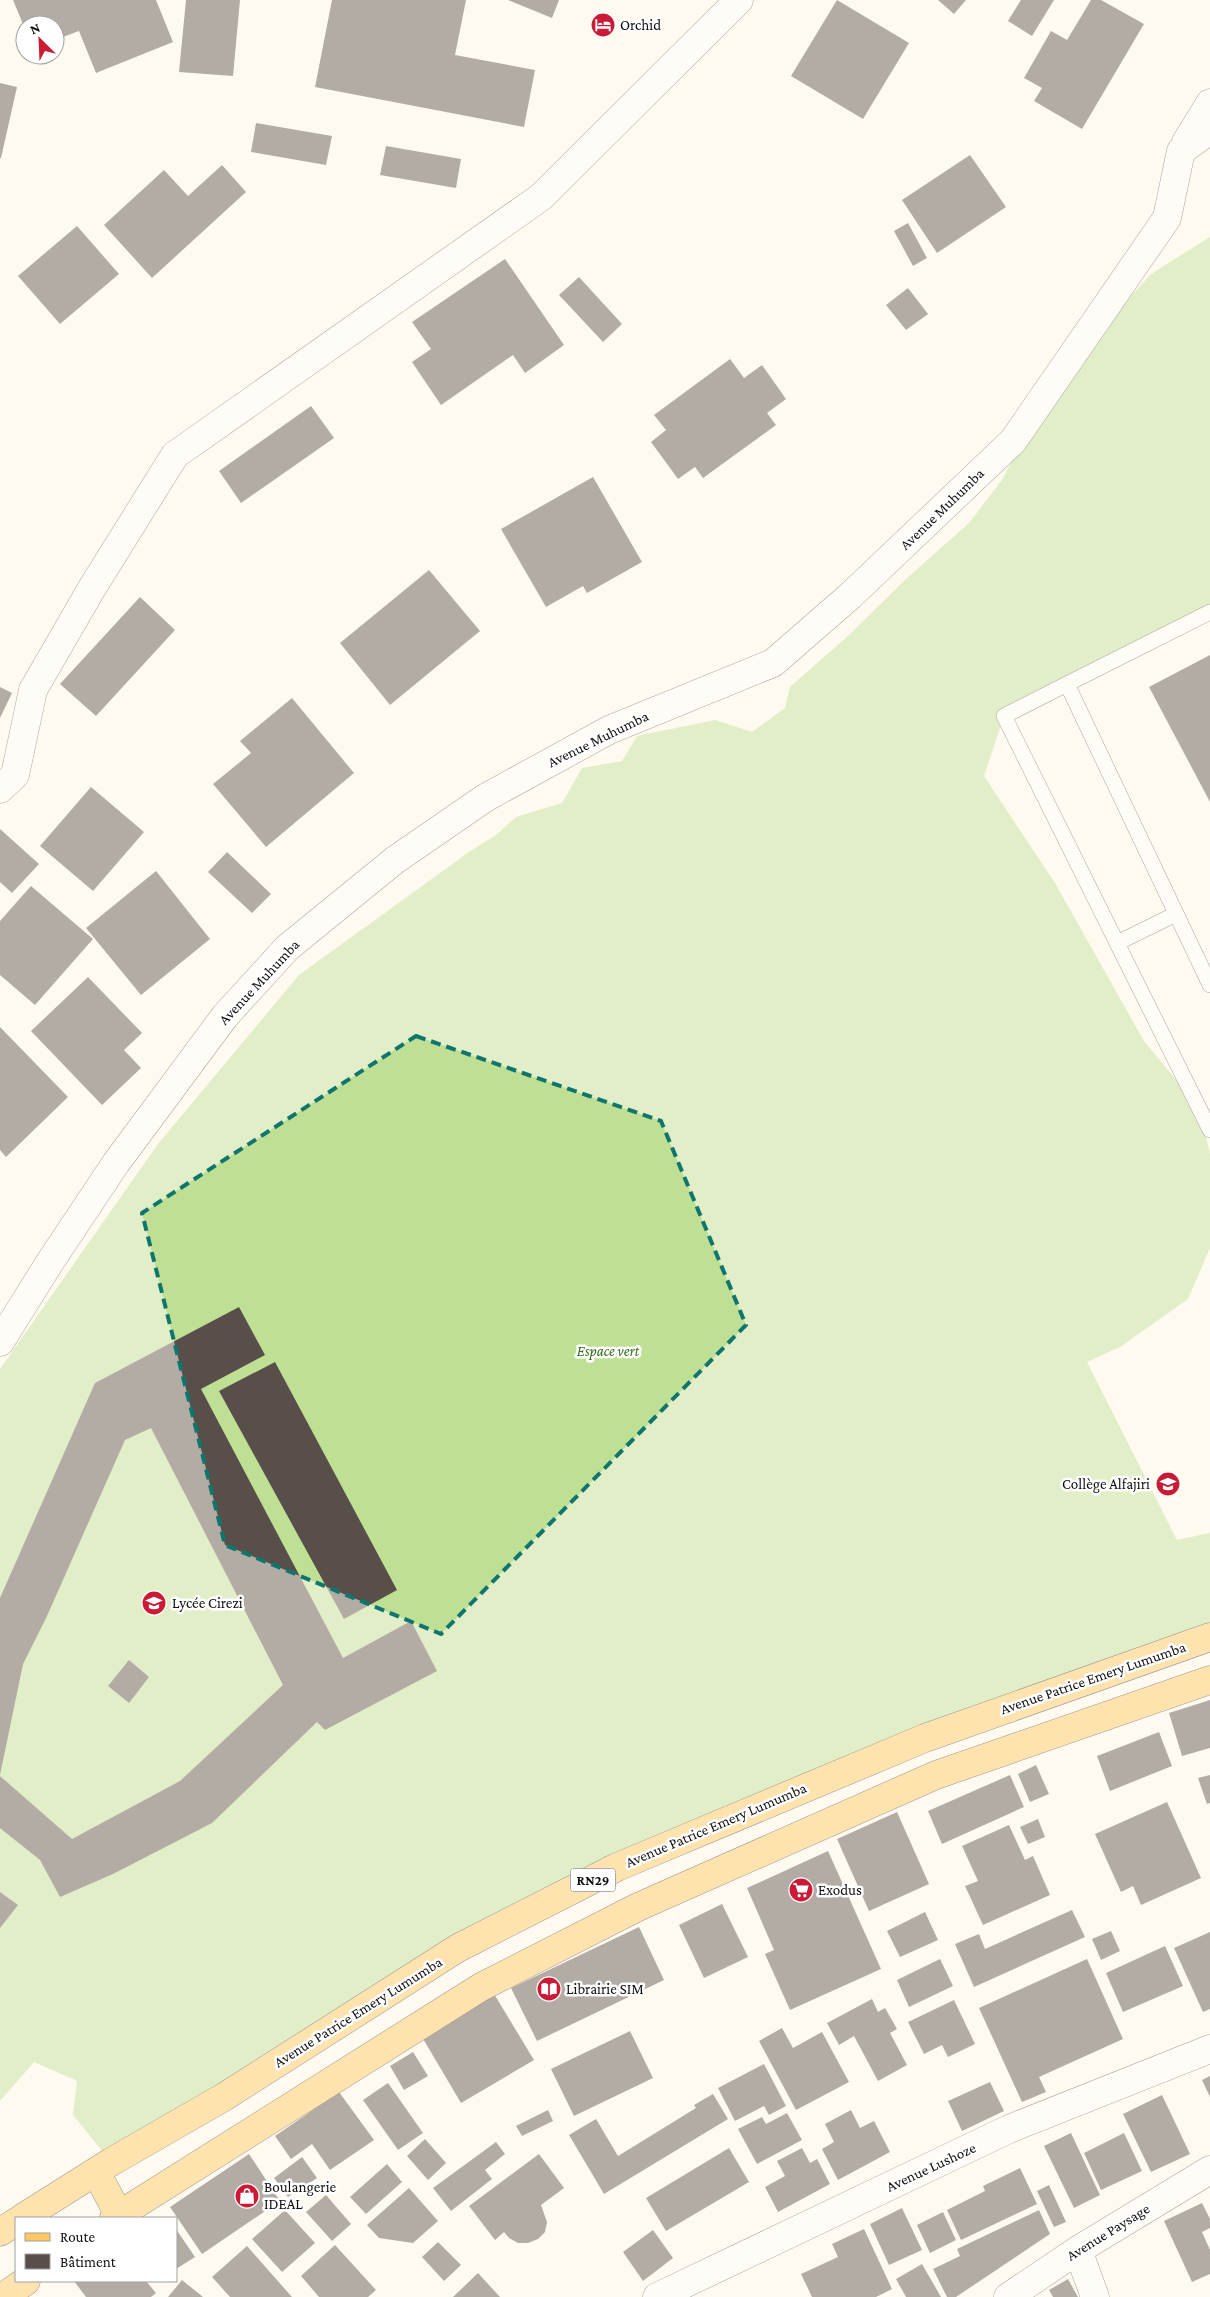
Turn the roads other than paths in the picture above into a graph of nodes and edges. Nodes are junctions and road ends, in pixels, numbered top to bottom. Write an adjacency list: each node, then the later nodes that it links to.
1 (739, 0): 7 (street)
2 (1210, 103): 4 (street, Avenue Muhumba)
3 (1210, 130): 4 (street)
4 (1181, 151): 12 (street, Avenue Muhumba)
5 (1210, 612): 6 (lane)
6 (1067, 684): 8 (lane); 9 (lane)
7 (0, 789)
8 (1176, 914): 9 (lane); 10 (lane)
9 (1117, 943): 11 (lane)
10 (1210, 985)
11 (1210, 1130)
12 (0, 1342)
13 (1210, 1637): 17 (main road, Avenue Patrice Emery Lumumba / RN29)
14 (1210, 1680): 19 (main road)
15 (1210, 2049): 25 (street, Avenue Lushoze)
16 (1210, 2170): 22 (street, Avenue Paysage)
17 (96, 2172): 18 (main road, Avenue Patrice Emery Lumumba / RN29); 19 (main road)
18 (24, 2217)
19 (117, 2217)
20 (15, 2223): 21 (main road)
21 (0, 2232)
22 (1078, 2250): 26 (street, Avenue Paysage); 27 (street)
23 (25, 2282): 24 (main road)
24 (3, 2297)
25 (658, 2297)
26 (1008, 2297)
27 (1095, 2297)

